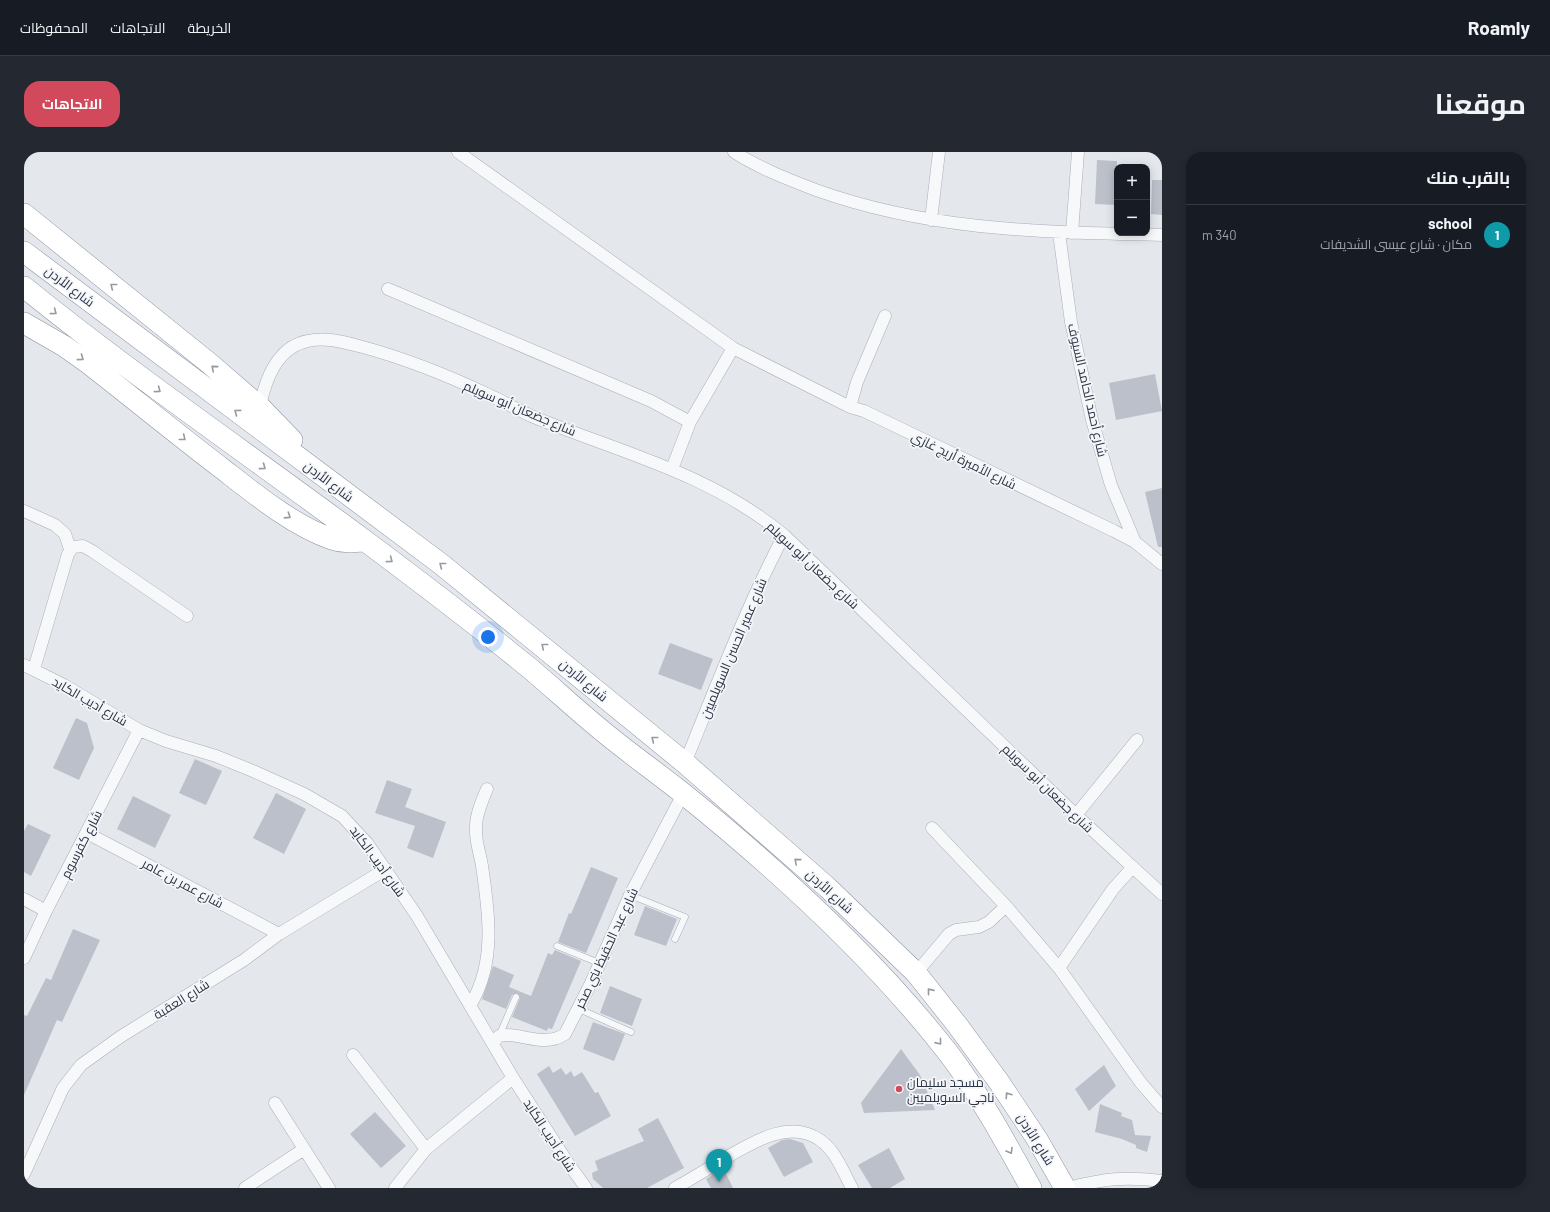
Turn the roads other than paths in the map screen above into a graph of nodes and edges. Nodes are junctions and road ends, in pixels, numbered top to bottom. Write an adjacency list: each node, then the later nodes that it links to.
1 (458, 152): 15 (street, شارع الأميرة أريج غازي)
2 (734, 152): 6 (street)
3 (939, 152): 6 (street)
4 (1078, 152): 8 (street)
5 (24, 214): 17 (highway, one-way to 5)
6 (931, 220): 7 (street)
7 (1059, 233): 8 (street); 23 (street, شارع أحمد الحامد السيوف)
8 (1072, 233): 9 (street)
9 (1162, 235)
10 (24, 252): 17 (highway, شارع الأردن, one-way to 10)
11 (24, 287): 22 (highway, شارع الأردن, one-way to 22)
12 (388, 289): 18 (street)
13 (885, 316): 16 (street)
14 (24, 323): 22 (highway, one-way to 22)
15 (733, 348): 16 (street, شارع الأميرة أريج غازي); 18 (street)
16 (850, 407): 23 (street, شارع الأميرة أريج غازي)
17 (258, 417): 19 (street, شارع جضعان أبو سويلم); 30 (highway, شارع الأردن, one-way to 17)
18 (690, 422): 19 (street)
19 (672, 469): 21 (street, شارع جضعان أبو سويلم)
20 (24, 511): 24 (street)
21 (784, 535): 30 (street, شارع عمير الحسن السويلميين); 33 (street, شارع جضعان أبو سويلم)
22 (365, 541): 32 (highway, شارع الأردن, one-way to 32)
23 (1135, 542): 25 (street, شارع الأميرة أريج غازي)
24 (70, 549): 26 (street); 27 (street)
25 (1162, 564)
26 (186, 616)
27 (29, 667): 28 (street, شارع أديب الكايد)
28 (139, 730): 35 (street, شارع كفرسوم); 37 (street, شارع أديب الكايد)
29 (1137, 740): 33 (street)
30 (685, 763): 49 (highway, شارع الأردن, one-way to 30)
31 (487, 789): 51 (street)
32 (683, 794): 39 (street, شارع عبد الحفيظ بني صخر); 69 (highway, شارع الأردن, one-way to 69)
33 (1076, 815): 36 (street, شارع جضعان أبو سويلم)
34 (932, 828): 41 (street)
35 (87, 833): 42 (street, شارع كفرسوم); 43 (street, شارع عمر بن عامر)
36 (1132, 868): 38 (street, شارع جضعان أبو سويلم); 48 (street)
37 (386, 869): 43 (street, شارع العقبة); 51 (street, شارع أديب الكايد)
38 (1162, 894)
39 (630, 895): 44 (lane); 47 (street, شارع عبد الحفيظ بني صخر)
40 (24, 900): 42 (street)
41 (1006, 906): 48 (street); 49 (street)
42 (46, 911): 46 (street, شارع كفرسوم)
43 (279, 934): 61 (street, شارع العقبة)
44 (675, 939)
45 (556, 946): 47 (lane)
46 (24, 958)
47 (599, 963): 52 (street, شارع عبد الحفيظ بني صخر)
48 (1059, 968): 58 (street)
49 (916, 973): 70 (highway, شارع الأردن, one-way to 49)
50 (516, 997): 54 (lane)
51 (471, 1004): 54 (street, شارع أديب الكايد)
52 (579, 1009): 53 (lane); 54 (street, شارع عبد الحفيظ بني صخر)
53 (631, 1032)
54 (496, 1040): 56 (street, شارع أديب الكايد)
55 (353, 1055): 60 (street)
56 (513, 1078): 60 (street); 66 (street, شارع أديب الكايد)
57 (275, 1103): 59 (street)
58 (1162, 1107)
59 (304, 1149): 63 (street); 64 (street)
60 (426, 1149): 65 (street)
61 (24, 1174)
62 (1162, 1181): 70 (street)
63 (245, 1188)
64 (329, 1188)
65 (395, 1188)
66 (586, 1188)
67 (675, 1188): 68 (street)
68 (852, 1188)
69 (1031, 1188)
70 (1066, 1188)

